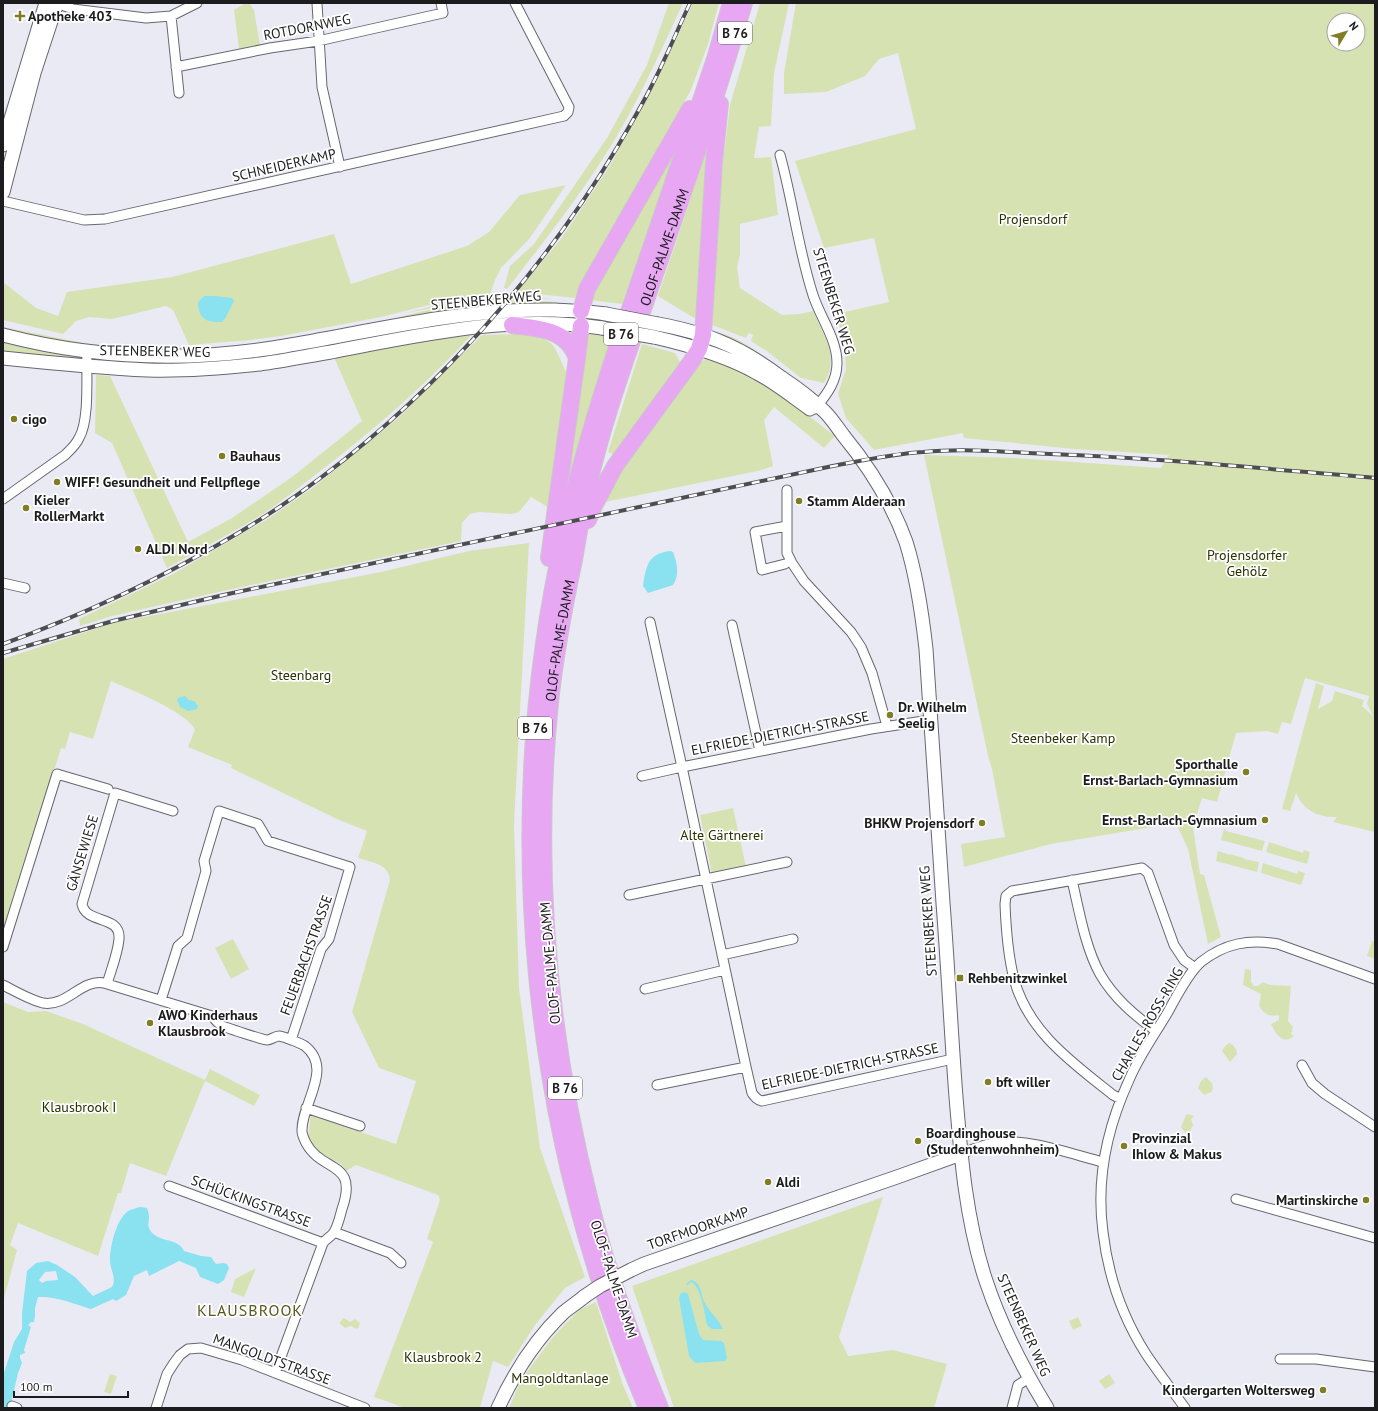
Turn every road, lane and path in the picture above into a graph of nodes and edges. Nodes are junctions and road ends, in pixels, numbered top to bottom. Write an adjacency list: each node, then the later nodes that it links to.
1 (46, 3): 14 (main road)
2 (56, 3): 9 (street); 17 (main road)
3 (196, 3): 9 (street)
4 (317, 3): 10 (street)
5 (441, 3): 10 (street, ROTDORNWEG)
6 (515, 3): 16 (street, SCHNEIDERKAMP)
7 (731, 3): 11 (highway, OLOF-PALME-DAMM / B 76)
8 (744, 3): 11 (highway, OLOF-PALME-DAMM / B 76)
9 (171, 16): 12 (street)
10 (318, 40): 12 (street, ROTDORNWEG); 16 (street)
11 (721, 59): 19 (highway); 23 (highway); 33 (highway, OLOF-PALME-DAMM / B 76); 37 (highway, OLOF-PALME-DAMM / B 76)
12 (176, 66): 13 (street)
13 (179, 93)
14 (3, 145)
15 (780, 155): 29 (street, STEENBEKER WEG)
16 (340, 167): 18 (street, SCHNEIDERKAMP)
17 (3, 192)
18 (3, 201)
19 (581, 318): 20 (main road, STEENBEKER WEG); 22 (main road, STEENBEKER WEG); 23 (main road, STEENBEKER WEG, bridge); 23 (main road, STEENBEKER WEG, bridge); 27 (highway)
20 (512, 325): 25 (main road, STEENBEKER WEG); 27 (highway)
21 (3, 335): 24 (main road, STEENBEKER WEG)
22 (305, 342): 24 (main road, STEENBEKER WEG); 25 (main road)
23 (701, 342): 29 (main road, STEENBEKER WEG); 33 (highway)
24 (86, 351): 28 (street)
25 (307, 356): 28 (main road, STEENBEKER WEG)
26 (3, 358): 28 (main road, STEENBEKER WEG)
27 (578, 358): 37 (highway)
28 (86, 366): 31 (street)
29 (815, 408): 40 (main road, STEENBEKER WEG)
30 (786, 490): 32 (street)
31 (3, 499)
32 (787, 526): 34 (street); 41 (street)
33 (574, 557): 87 (highway, OLOF-PALME-DAMM / B 76)
34 (785, 564)
35 (3, 583): 36 (street)
36 (25, 588)
37 (548, 618): 86 (highway, OLOF-PALME-DAMM / B 76)
38 (650, 622): 43 (street)
39 (732, 625): 42 (street)
40 (930, 720): 41 (street, ELFRIEDE-DIETRICH-STRASSE); 63 (main road, STEENBEKER WEG)
41 (886, 726): 42 (street, ELFRIEDE-DIETRICH-STRASSE)
42 (760, 751): 43 (street, ELFRIEDE-DIETRICH-STRASSE)
43 (682, 767): 44 (street); 48 (street, ELFRIEDE-DIETRICH-STRASSE)
44 (642, 776)
45 (108, 789): 52 (street)
46 (173, 812): 57 (street, GÄNSEWIESE)
47 (787, 862): 48 (street)
48 (706, 878): 50 (street); 53 (street, ELFRIEDE-DIETRICH-STRASSE)
49 (1072, 880): 54 (street); 61 (street); 67 (street)
50 (629, 895)
51 (793, 939): 53 (street)
52 (3, 947)
53 (722, 955): 55 (street, ELFRIEDE-DIETRICH-STRASSE)
54 (1195, 968): 56 (street, CHARLES-ROSS-RING); 61 (street, CHARLES-ROSS-RING)
55 (725, 970): 59 (street); 65 (street, ELFRIEDE-DIETRICH-STRASSE)
56 (1375, 979)
57 (107, 984): 58 (street); 60 (street)
58 (3, 985)
59 (645, 989)
60 (161, 1000): 62 (street); 62 (street, FEUERBACHSTRASSE)
61 (1156, 1031): 67 (street, CHARLES-ROSS-RING)
62 (291, 1040): 68 (street)
63 (953, 1059): 65 (street, ELFRIEDE-DIETRICH-STRASSE); 71 (main road, STEENBEKER WEG)
64 (1302, 1065): 70 (street)
65 (746, 1066): 66 (street)
66 (658, 1085)
67 (1121, 1099): 72 (street, CHARLES-ROSS-RING)
68 (306, 1108): 69 (street); 75 (street)
69 (360, 1126)
70 (1375, 1127)
71 (961, 1154): 72 (street); 82 (main road, STEENBEKER WEG); 85 (main road, TORFMOORKAMP, bridge)
72 (1103, 1162): 90 (street, CHARLES-ROSS-RING)
73 (169, 1186): 77 (street, SCHÜCKINGSTRASSE)
74 (1236, 1199): 76 (street)
75 (334, 1232): 77 (street); 78 (street)
76 (1375, 1238)
77 (323, 1242): 81 (street)
78 (400, 1263)
79 (1280, 1358): 80 (street)
80 (1375, 1367)
81 (275, 1373): 83 (street, MANGOLDTSTRASSE); 84 (street, MANGOLDTSTRASSE)
82 (1029, 1378): 88 (street); 89 (main road, STEENBEKER WEG)
83 (156, 1408)
84 (365, 1408)
85 (498, 1408)
86 (647, 1408)
87 (660, 1408)
88 (1012, 1408)
89 (1047, 1408)
90 (1185, 1408)

